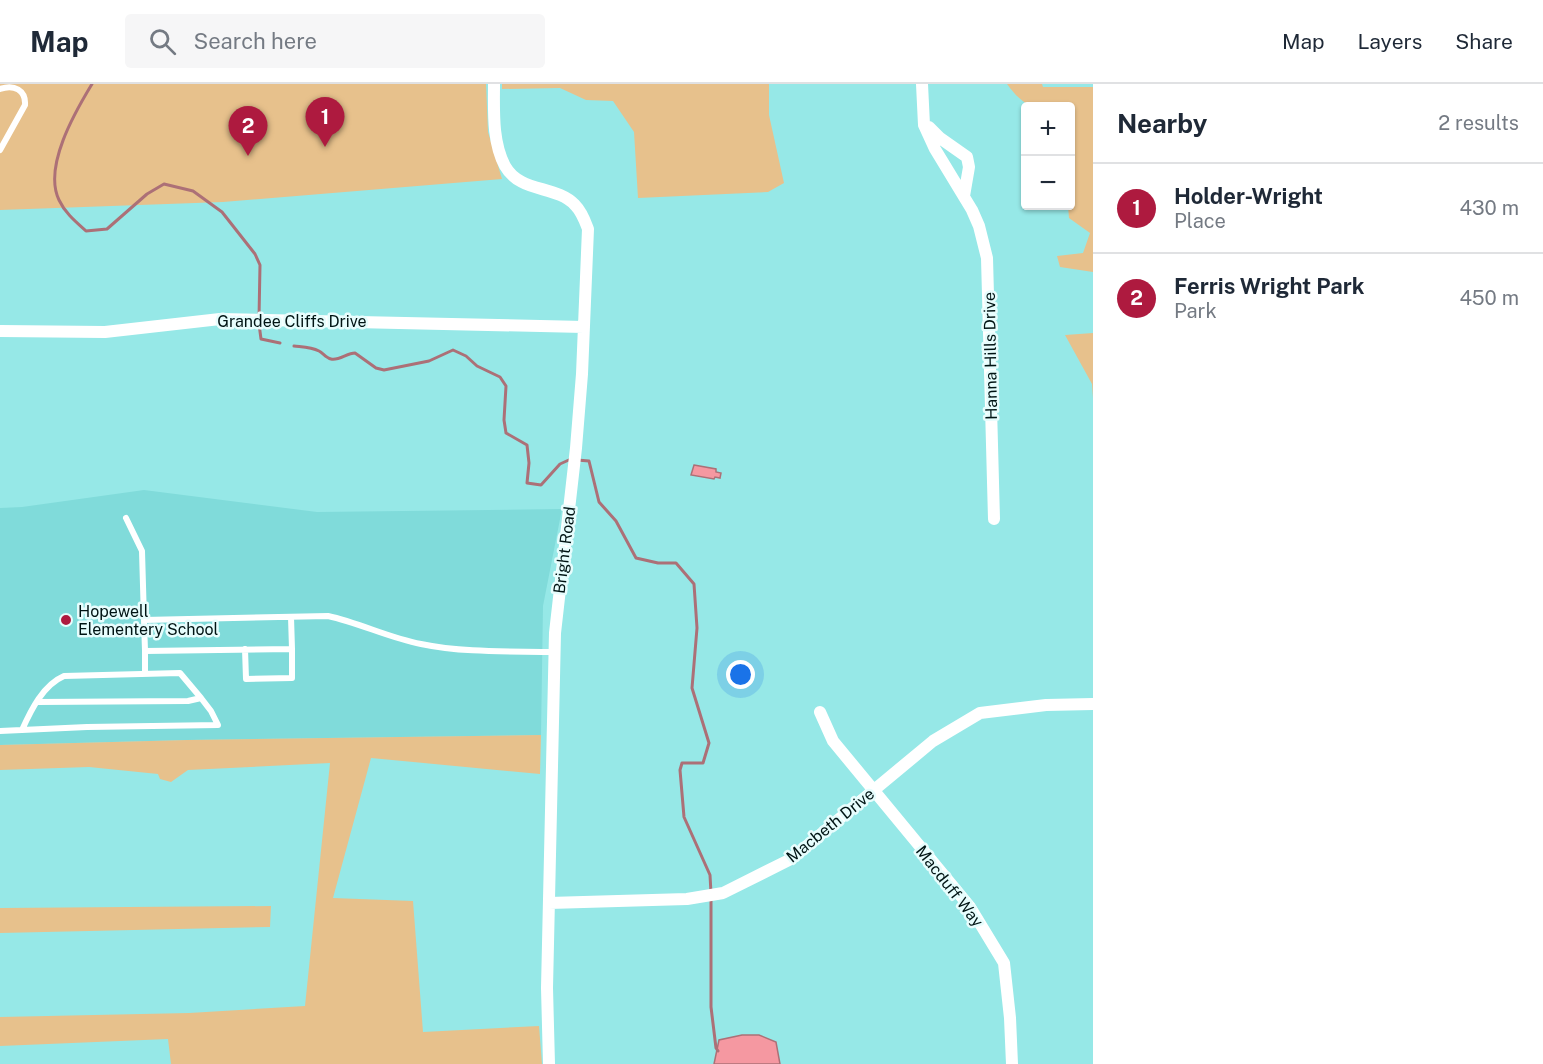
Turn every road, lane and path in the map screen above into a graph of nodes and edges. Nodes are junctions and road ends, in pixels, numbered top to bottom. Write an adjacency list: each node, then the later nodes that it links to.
1 (494, 84): 7 (street, Bright Road)
2 (922, 84): 4 (street, Hanna Hills Drive)
3 (0, 89): 5 (lane)
4 (924, 123): 6 (street, Hanna Hills Drive); 6 (street)
5 (0, 150)
6 (964, 197): 10 (street, Hanna Hills Drive)
7 (584, 327): 8 (street, Grandee Cliffs Drive); 16 (street, Bright Road)
8 (0, 331)
9 (126, 518): 12 (lane)
10 (994, 519)
11 (291, 617): 12 (lane); 14 (lane); 16 (lane)
12 (144, 620): 15 (lane)
13 (245, 649): 14 (lane); 14 (lane); 15 (lane)
14 (292, 649)
15 (145, 651): 17 (lane)
16 (554, 652): 25 (street, Bright Road)
17 (145, 675): 18 (lane); 19 (lane)
18 (201, 698): 19 (lane); 22 (lane)
19 (37, 702): 22 (lane)
20 (1093, 704): 24 (street, Macbeth Drive)
21 (820, 712): 24 (street, Macduff Way)
22 (22, 730): 23 (lane)
23 (0, 731)
24 (873, 790): 25 (street, Macbeth Drive); 27 (street, Macduff Way)
25 (549, 903): 26 (street, Bright Road)
26 (549, 1064)
27 (1012, 1064)

